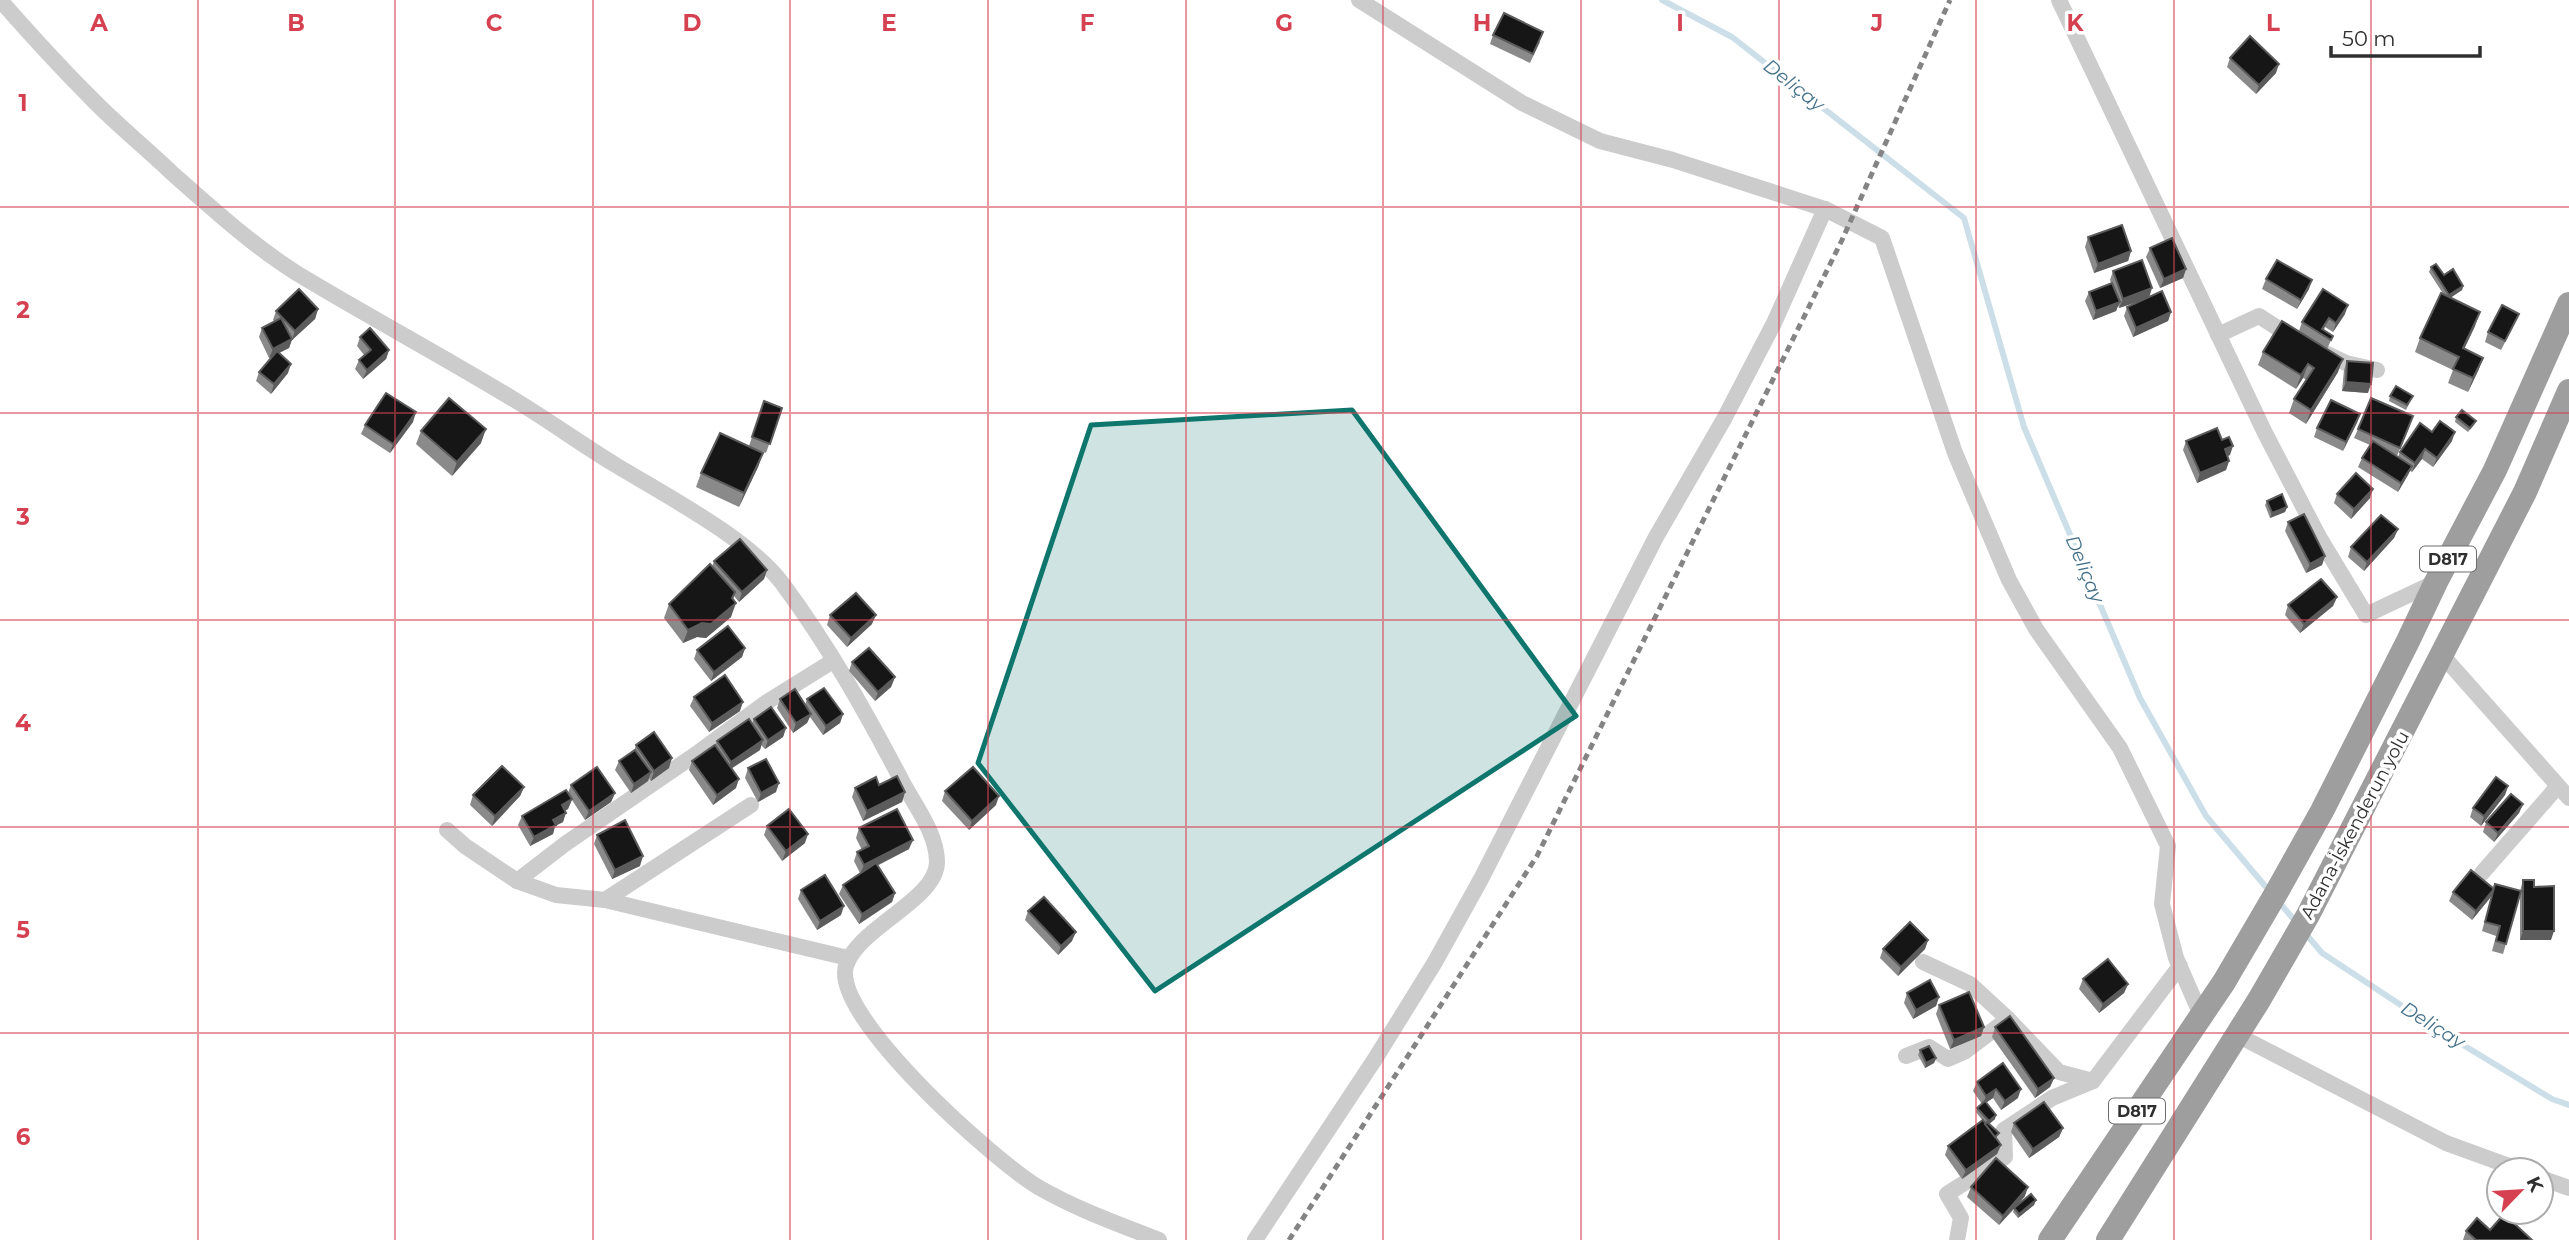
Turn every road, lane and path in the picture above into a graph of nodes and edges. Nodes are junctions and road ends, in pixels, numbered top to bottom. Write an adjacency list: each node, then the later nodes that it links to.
1 (1359, 0): 4 (street)
2 (2059, 0): 6 (street)
3 (0, 1): 11 (street)
4 (1825, 209): 20 (street); 28 (street)
5 (2569, 304): 9 (highway, D817)
6 (2218, 335): 7 (street); 9 (street)
7 (2377, 370)
8 (2569, 391): 10 (highway, Adana-İskenderun yolu / D817)
9 (2435, 582): 21 (highway, D817)
10 (2442, 655): 12 (street); 23 (highway, Adana-İskenderun yolu / D817)
11 (833, 662): 16 (street); 18 (street)
12 (2564, 792): 15 (street)
13 (751, 805): 17 (street)
14 (447, 830): 16 (street)
15 (2482, 873)
16 (517, 881): 17 (street)
17 (605, 900): 18 (street)
18 (848, 958): 27 (street)
19 (1923, 962): 22 (street)
20 (2180, 966): 21 (street); 25 (street)
21 (2201, 1015): 30 (highway, D817)
22 (2008, 1019): 24 (street); 25 (street)
23 (2237, 1035): 26 (street); 31 (highway, Adana-İskenderun yolu / D817)
24 (1906, 1056)
25 (2093, 1081): 29 (street)
26 (2485, 1157)
27 (1159, 1240)
28 (1255, 1240)
29 (1957, 1240)
30 (2050, 1240)
31 (2108, 1240)

